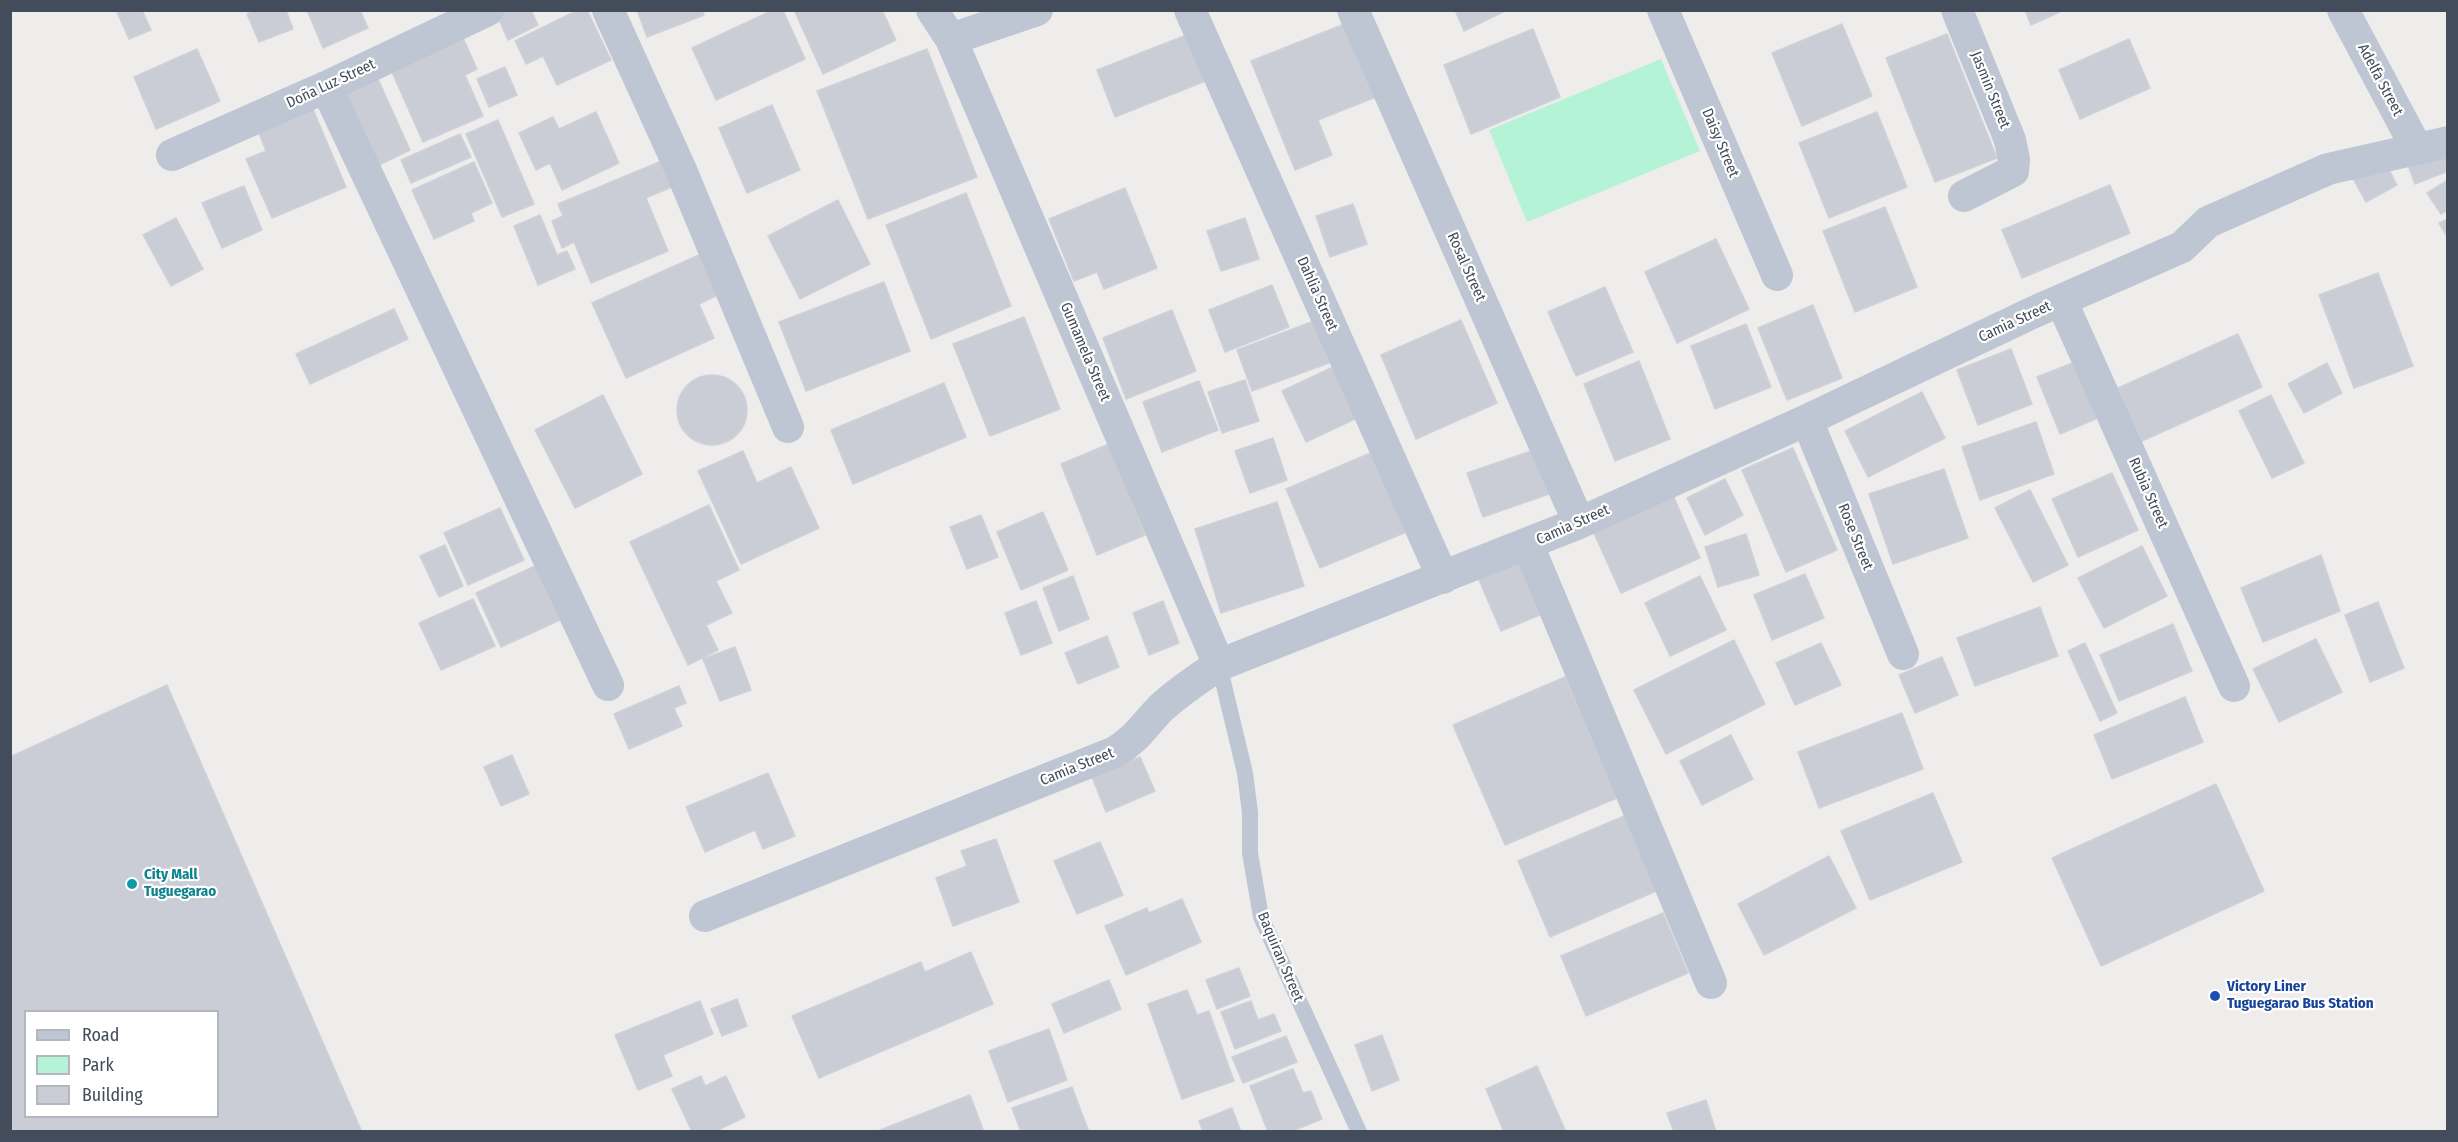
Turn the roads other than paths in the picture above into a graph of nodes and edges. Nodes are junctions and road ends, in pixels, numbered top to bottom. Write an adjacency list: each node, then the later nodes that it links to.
1 (488, 10): 11 (street, Doña Luz Street)
2 (608, 10): 19 (street)
3 (932, 10): 10 (street, Gumamela Street)
4 (1037, 10): 10 (street)
5 (1190, 10): 22 (street, Dahlia Street)
6 (1353, 10): 20 (street, Rosal Street)
7 (1663, 10): 16 (street, Daisy Street)
8 (1957, 10): 15 (street, Jasmin Street)
9 (2343, 10): 13 (street, Adelfa Street)
10 (951, 39): 24 (street, Gumamela Street)
11 (326, 87): 14 (street, Doña Luz Street); 25 (street)
12 (2448, 142): 13 (street, Camia Street)
13 (2417, 149): 17 (street, Camia Street)
14 (172, 155)
15 (1964, 196)
16 (1777, 275)
17 (2061, 300): 18 (street, Camia Street); 26 (street, Rubia Street)
18 (1807, 420): 20 (street, Camia Street); 23 (street, Rose Street)
19 (788, 427)
20 (1579, 524): 21 (street, Camia Street)
21 (1528, 545): 22 (street, Camia Street); 28 (street)
22 (1443, 578): 24 (street, Camia Street)
23 (1903, 654)
24 (1219, 665): 27 (street, Camia Street); 29 (lane, Baquiran Street)
25 (609, 685)
26 (2234, 686)
27 (705, 916)
28 (1711, 983)
29 (1359, 1131)

